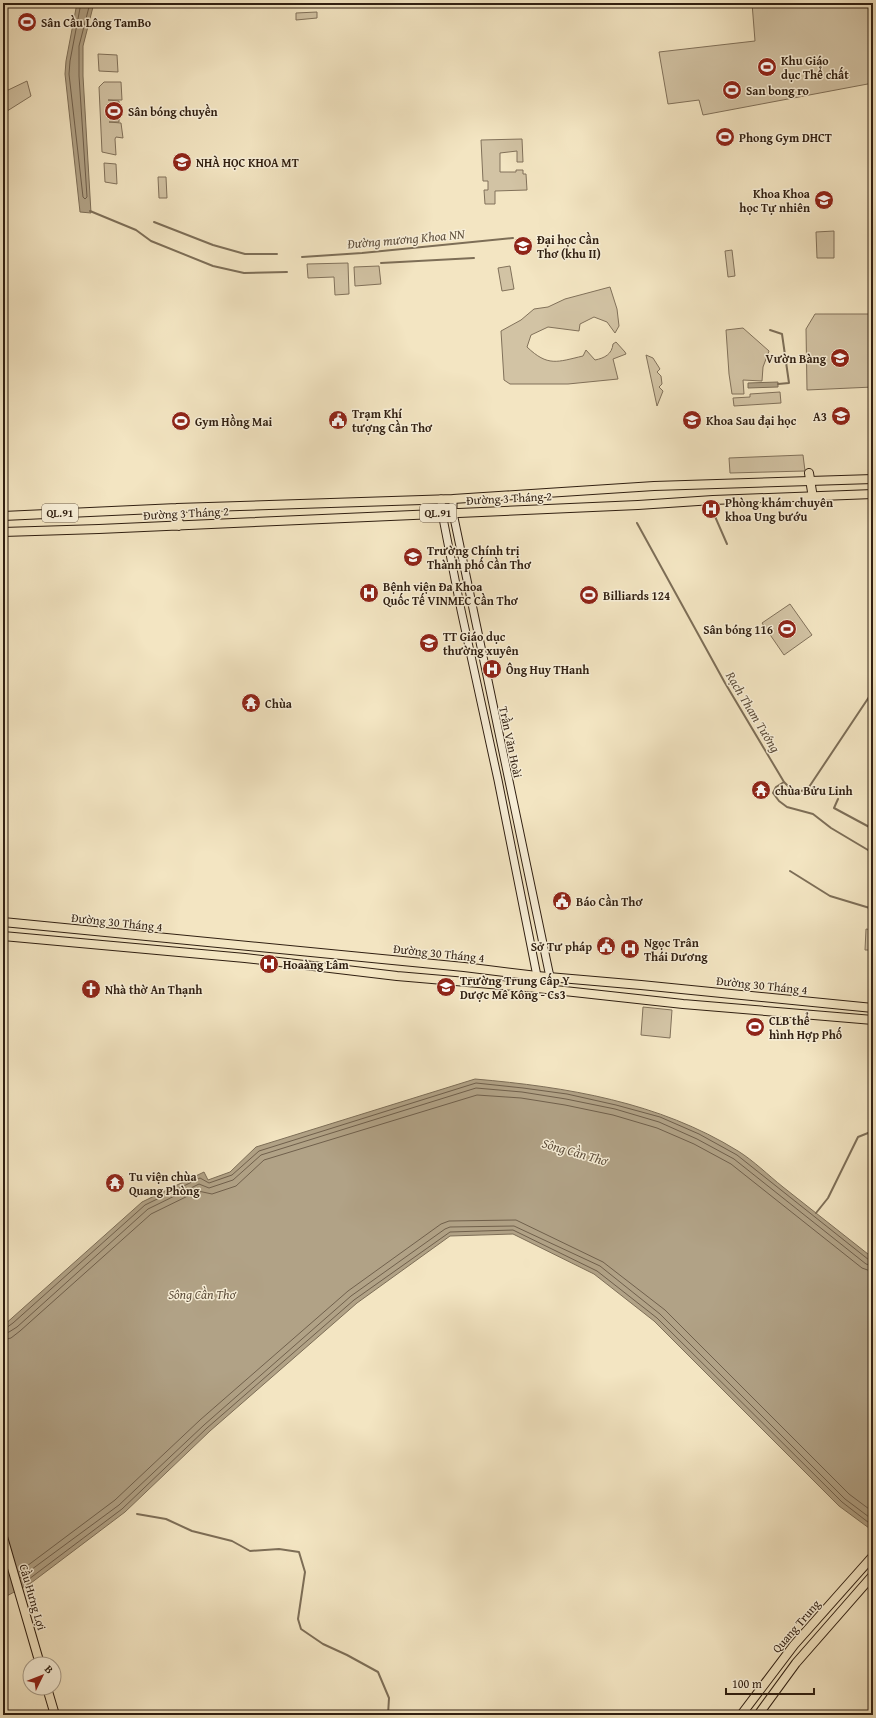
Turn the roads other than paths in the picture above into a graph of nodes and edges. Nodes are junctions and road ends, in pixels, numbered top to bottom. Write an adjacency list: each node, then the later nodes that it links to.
1 (809, 478): 2 (main road, Đường 3 Tháng 2 / QL.91); 4 (main road); 6 (main road, Đường 3 Tháng 2 / QL.91)
2 (873, 479)
3 (873, 494): 4 (main road, Đường 3 Tháng 2 / QL.91)
4 (813, 498): 9 (main road, Đường 3 Tháng 2 / QL.91)
5 (441, 499): 6 (main road, Đường 3 Tháng 2 / QL.91); 7 (main road, Đường 3 Tháng 2 / QL.91); 8 (main road, Trần Văn Hoài)
6 (453, 499): 9 (main road, Trần Văn Hoài)
7 (177, 508): 10 (main road, Đường 3 Tháng 2 / QL.91); 11 (main road)
8 (442, 513): 9 (main road, Đường 3 Tháng 2 / QL.91); 11 (main road, Đường 3 Tháng 2 / QL.91); 14 (main road, Trần Văn Hoài)
9 (453, 513): 13 (main road, Trần Văn Hoài)
10 (3, 516)
11 (179, 526): 12 (main road, Đường 3 Tháng 2 / QL.91)
12 (3, 532)
13 (472, 608): 14 (main road); 18 (main road, Trần Văn Hoài)
14 (461, 610): 17 (main road, Trần Văn Hoài)
15 (3, 922): 17 (main road, Đường 30 Tháng 4)
16 (3, 936): 19 (main road, Đường 30 Tháng 4)
17 (538, 976): 18 (main road, Đường 30 Tháng 4); 19 (main road, Trần Văn Hoài)
18 (550, 977): 20 (main road, Trần Văn Hoài); 21 (main road, Đường 30 Tháng 4)
19 (536, 988): 20 (main road, Đường 30 Tháng 4)
20 (549, 989): 22 (main road, Đường 30 Tháng 4)
21 (873, 1008)
22 (873, 1020)
23 (3, 1537): 26 (main road, Cầu Hưng Lợi)
24 (873, 1556): 29 (main road, Quang Trung)
25 (873, 1575): 30 (main road, Quang Trung)
26 (38, 1656)
27 (49, 1696): 28 (main road)
28 (54, 1715)
29 (741, 1715)
30 (758, 1715)

